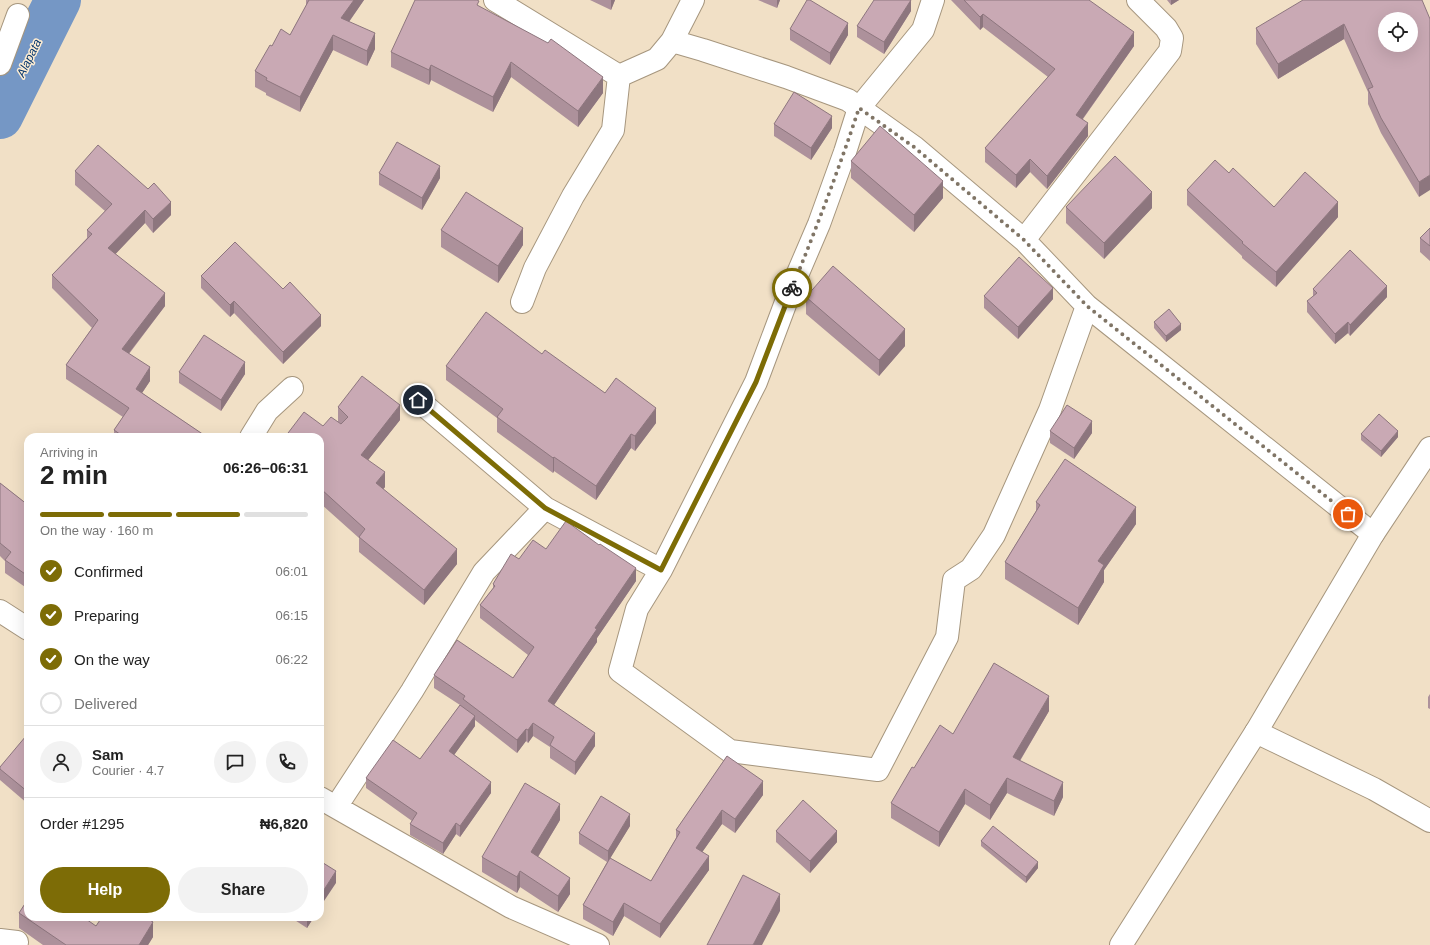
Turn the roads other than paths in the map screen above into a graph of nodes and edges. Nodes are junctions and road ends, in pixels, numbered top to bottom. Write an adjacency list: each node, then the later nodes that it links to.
1 (495, 0): 9 (street)
2 (693, 0): 7 (street)
3 (933, 0): 10 (street)
4 (1138, 0): 11 (street)
5 (20, 8): 6 (street); 8 (street)
6 (0, 28)
7 (672, 41): 9 (street); 10 (street)
8 (0, 64)
9 (619, 76): 12 (street)
10 (859, 108): 11 (street); 20 (street)
11 (1024, 240): 13 (street)
12 (522, 302)
13 (1087, 306): 19 (street); 20 (street)
14 (292, 388): 16 (street)
15 (418, 400): 18 (street)
16 (253, 433)
17 (1430, 448): 19 (street)
18 (545, 508): 20 (street); 24 (street)
19 (1373, 534): 23 (street)
20 (661, 570)
21 (0, 611): 22 (street)
22 (24, 626)
23 (1256, 732): 25 (street); 29 (street)
24 (328, 803): 28 (street)
25 (1430, 821)
26 (0, 940): 27 (street)
27 (14, 945)
28 (598, 945)
29 (1121, 945)

